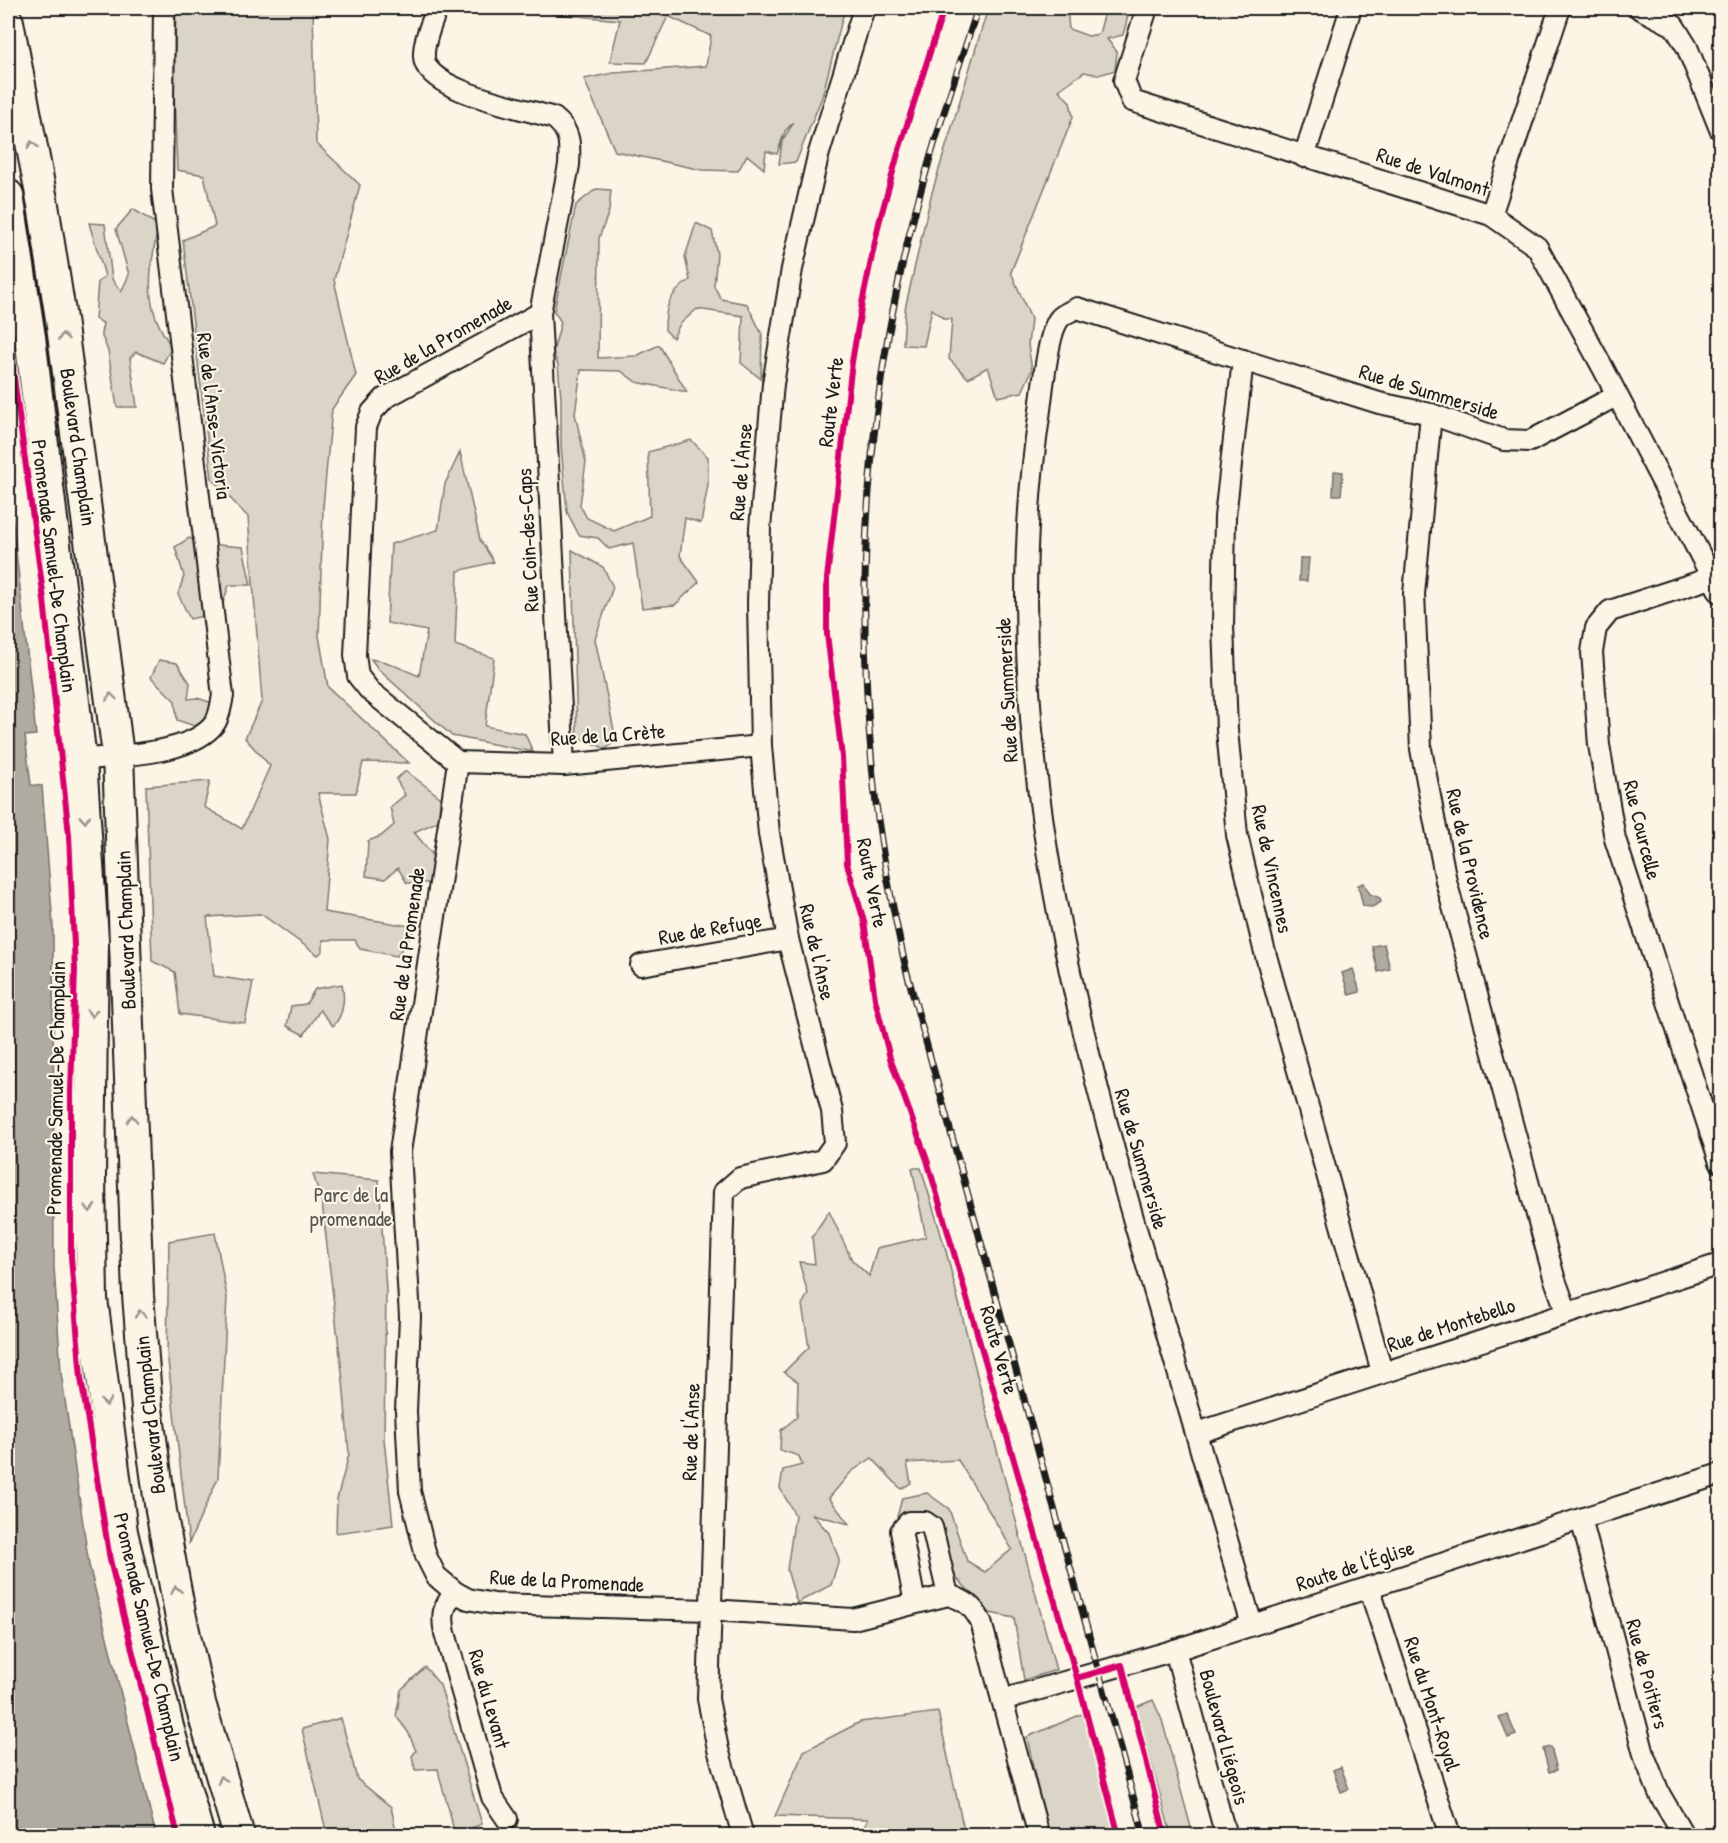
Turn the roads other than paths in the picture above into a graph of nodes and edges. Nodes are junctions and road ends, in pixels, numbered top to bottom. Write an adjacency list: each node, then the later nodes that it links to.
1 (164, 8): 19 (street, Rue de l'Anse-Victoria)
2 (437, 8): 13 (street, Rue de la Promenade)
3 (864, 8): 18 (street, Rue de l'Anse)
4 (1148, 8): 10 (street, Rue de Valmont)
5 (1351, 8): 10 (street)
6 (1560, 8): 12 (street)
7 (1639, 8): 9 (street)
8 (8, 22): 19 (main road, Boulevard Champlain, one-way to 8)
9 (1720, 129)
10 (1304, 157): 12 (street, Rue de Valmont)
11 (8, 195): 20 (main road, Boulevard Champlain)
12 (1491, 215): 15 (street, Rue de Valmont)
13 (540, 313): 21 (street, Rue de la Promenade); 22 (street, Rue Coin-des-Caps)
14 (1244, 360): 16 (street, Rue de Summerside); 28 (street, Rue de Vincennes); 29 (street, Rue de Summerside)
15 (1616, 396): 16 (street, Rue de Summerside); 17 (street, Rue de Valmont)
16 (1431, 414): 27 (street, Rue de la Providence)
17 (1718, 582): 25 (street, Rue Courcelle)
18 (761, 746): 22 (street, Rue de la Crète); 23 (street, Rue de l'Anse)
19 (118, 755): 20 (street, Rue de l'Anse-Victoria); 42 (main road, Boulevard Champlain, one-way to 19)
20 (81, 760): 41 (main road, Boulevard Champlain, one-way to 41)
21 (458, 762): 22 (street, Rue de la Crète); 33 (street, Rue de la Promenade)
22 (564, 765)
23 (788, 939): 24 (street, Rue de Refuge); 36 (street, Rue de l'Anse)
24 (641, 965)
25 (1720, 1162)
26 (1720, 1264): 27 (street, Rue de Montebello)
27 (1566, 1312): 28 (street, Rue de Montebello)
28 (1382, 1372): 29 (street, Rue de Montebello)
29 (1197, 1433): 37 (street, Rue de Summerside)
30 (1720, 1474): 31 (street, Route de l'Église)
31 (1581, 1519): 32 (street, Route de l'Église); 47 (street, Rue de Poitiers)
32 (1369, 1587): 37 (street, Route de l'Église); 46 (street, Rue du Mont-Royal)
33 (455, 1592): 36 (street, Rue de la Promenade); 40 (street, Rue du Levant)
34 (948, 1595): 35 (street, Rue de la Promenade); 35 (street); 39 (street)
35 (915, 1603): 36 (street, Rue de la Promenade)
36 (710, 1610): 43 (street, Rue de l'Anse)
37 (1251, 1625): 38 (street, Route de l'Église)
38 (1175, 1650): 39 (street, Route de l'Église); 45 (street, Boulevard Liégeois)
39 (1002, 1700): 44 (street)
40 (507, 1819)
41 (199, 1836)
42 (238, 1836)
43 (742, 1836)
44 (1039, 1836)
45 (1226, 1836)
46 (1450, 1836)
47 (1684, 1836)

